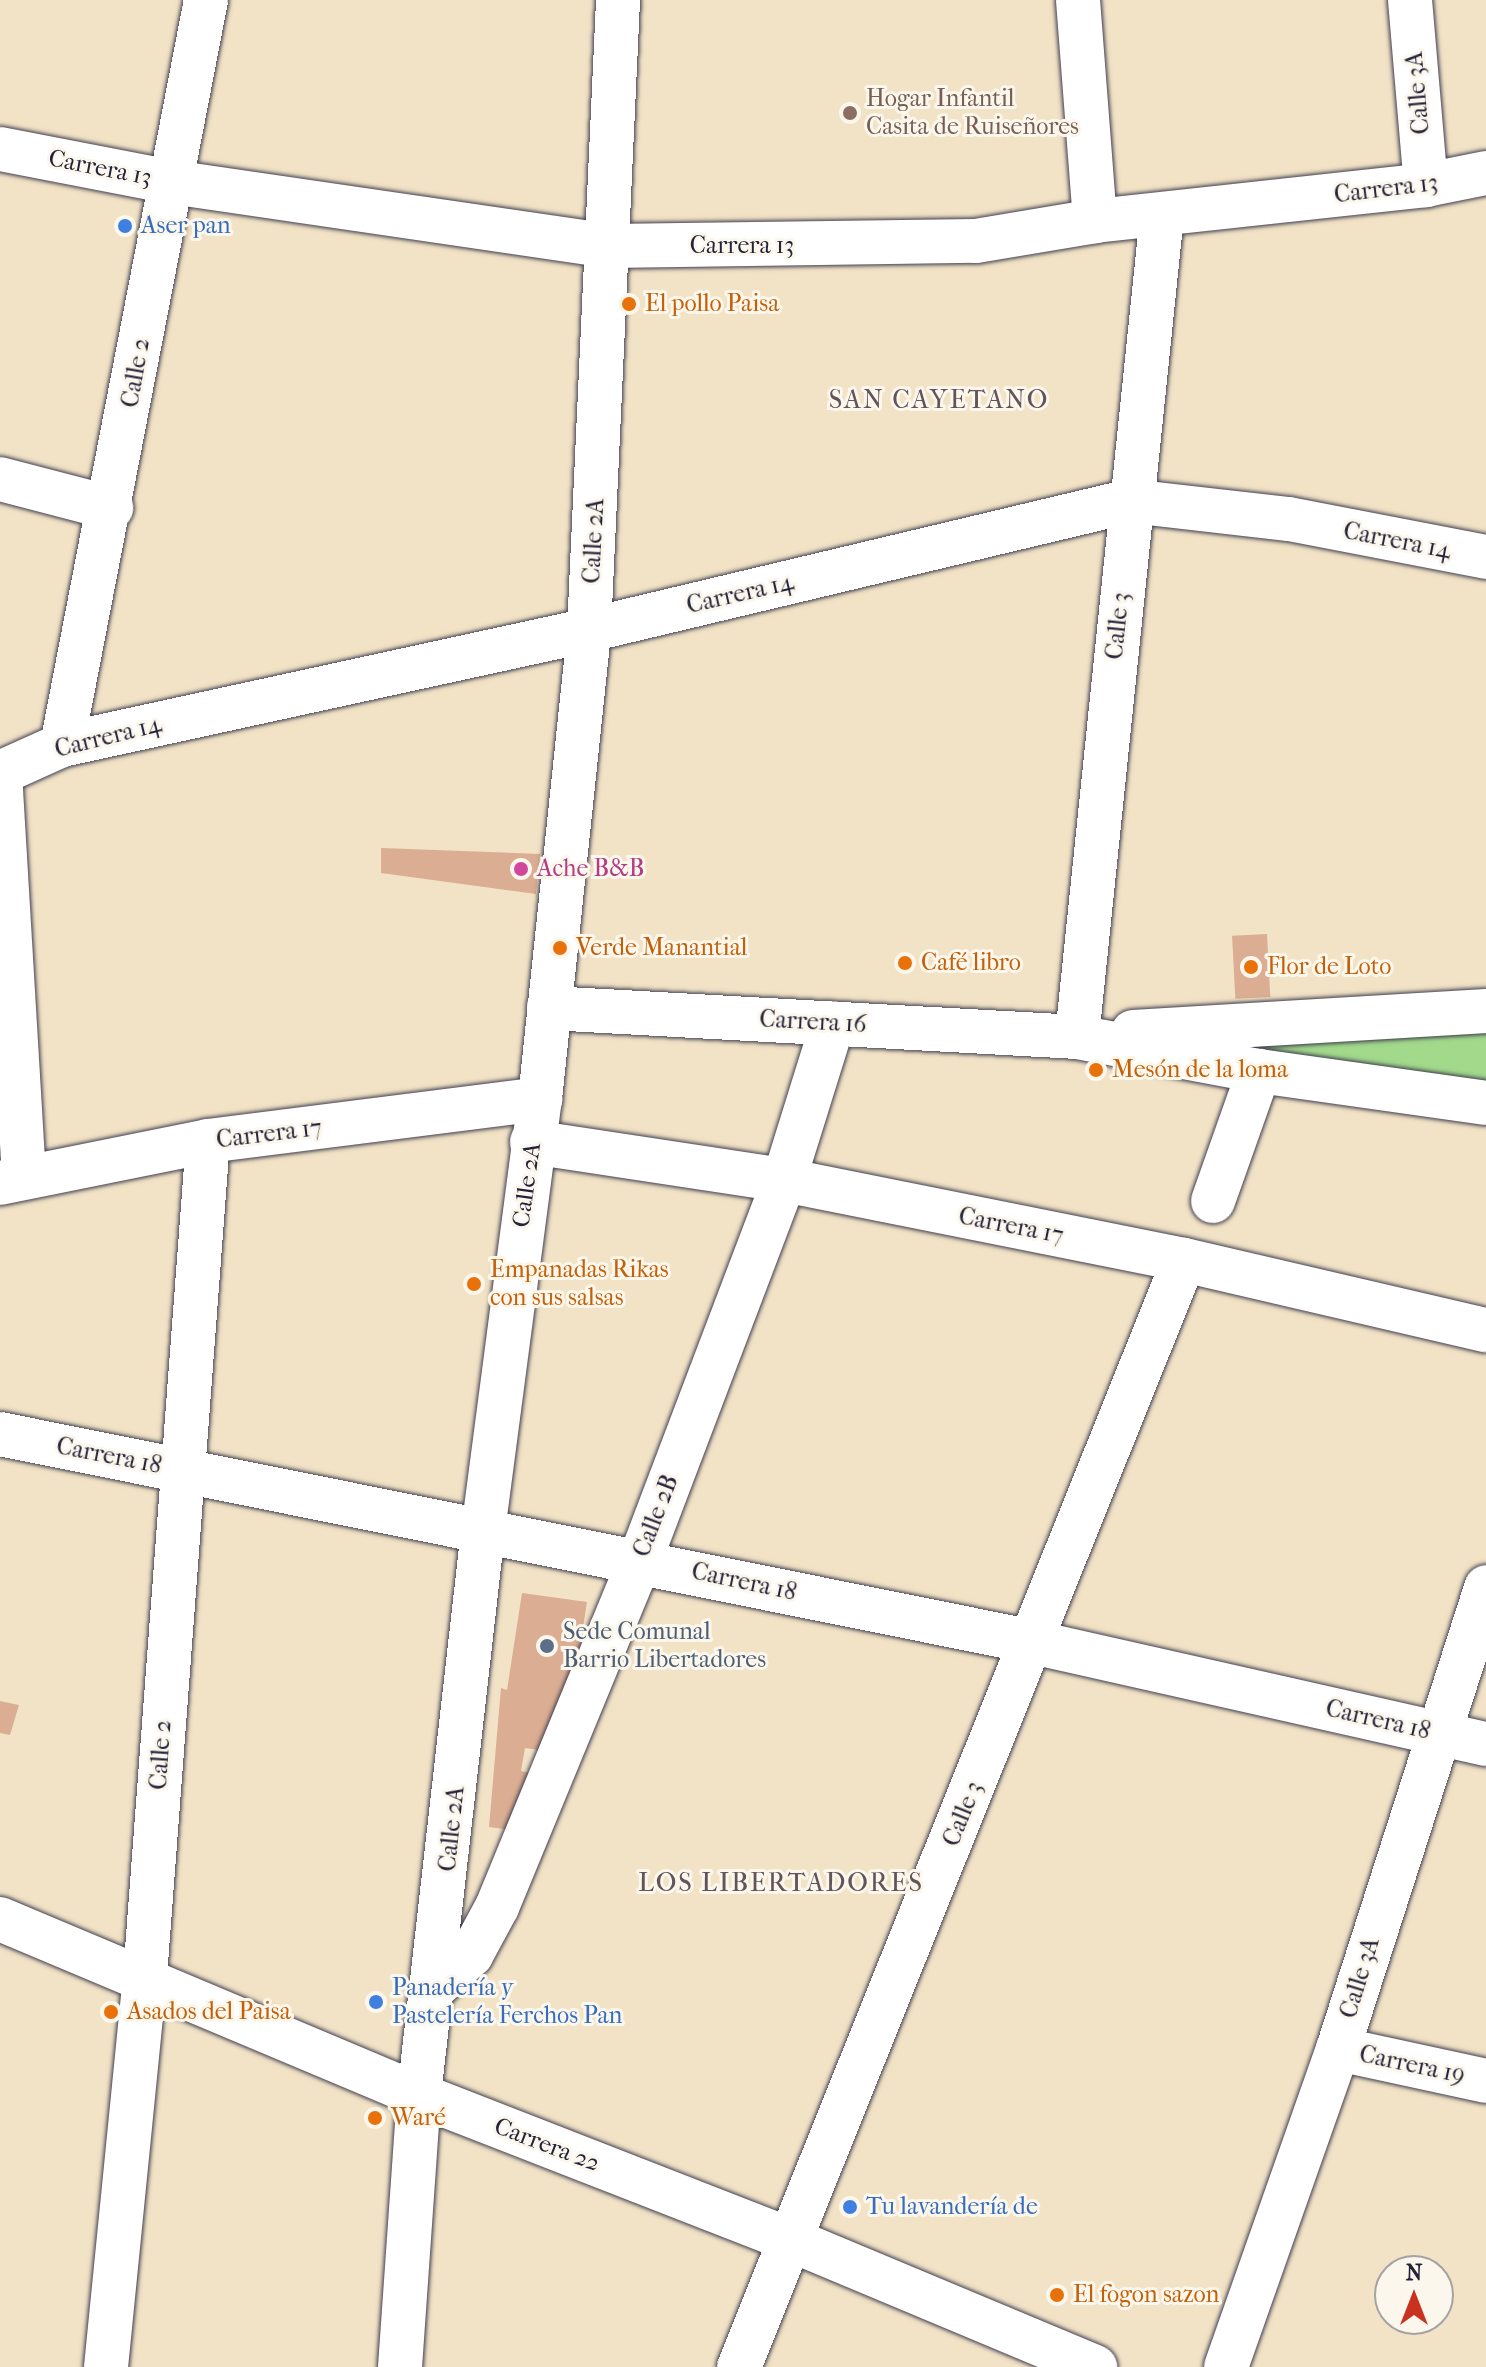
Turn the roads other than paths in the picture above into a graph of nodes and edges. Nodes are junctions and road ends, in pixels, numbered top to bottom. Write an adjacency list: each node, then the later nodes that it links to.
1 (206, 0): 7 (street, Calle 2)
2 (618, 0): 11 (street, Calle 2A)
3 (1078, 0): 10 (street)
4 (1410, 0): 8 (street, Calle 3A)
5 (0, 149): 7 (street, Carrera 13)
6 (1486, 173): 8 (street, Carrera 13)
7 (171, 182): 11 (street, Carrera 13); 14 (street, Calle 2)
8 (1426, 185): 9 (street, Carrera 13)
9 (1162, 215): 10 (street, Carrera 13); 13 (street, Calle 3)
10 (1095, 221): 11 (street, Carrera 13)
11 (609, 246): 16 (street, Calle 2A)
12 (0, 479): 14 (street)
13 (1130, 501): 15 (street, Carrera 14); 16 (street, Carrera 14); 22 (street, Calle 3)
14 (111, 508): 17 (street, Calle 2)
15 (1486, 557)
16 (589, 630): 17 (street, Carrera 14); 19 (street, Calle 2A)
17 (62, 745): 18 (street, Carrera 14)
18 (0, 773): 28 (street)
19 (549, 1008): 21 (street, Carrera 16); 24 (street, Calle 2A)
20 (1486, 1011): 22 (street, Carrera 16)
21 (833, 1023): 22 (street, Carrera 16); 29 (street, Calle 2B)
22 (1077, 1037): 23 (street, Carrera 16)
23 (1259, 1071): 25 (street, Carrera 16); 30 (street)
24 (540, 1099): 26 (street, Carrera 17); 27 (street, Calle 2A)
25 (1486, 1103)
26 (208, 1141): 28 (street, Carrera 17); 34 (street, Calle 2)
27 (532, 1142): 29 (street, Carrera 17); 35 (street, Calle 2A)
28 (12, 1179)
29 (784, 1180): 31 (street, Carrera 17); 36 (street, Calle 2B)
30 (1213, 1201)
31 (1184, 1260): 32 (street, Carrera 17); 38 (street, Calle 3)
32 (1486, 1330)
33 (0, 1434): 34 (street, Carrera 18)
34 (182, 1471): 35 (street, Carrera 18); 42 (street, Calle 2)
35 (483, 1531): 36 (street, Carrera 18); 43 (street, Calle 2A)
36 (640, 1560): 38 (street, Carrera 18); 43 (street, Calle 2B)
37 (1486, 1587): 39 (street, Calle 3A)
38 (1033, 1642): 39 (street, Carrera 18); 47 (street, Calle 3)
39 (1437, 1733): 40 (street, Carrera 18); 44 (street, Calle 3A)
40 (1486, 1744)
41 (0, 1919): 42 (street, Carrera 22)
42 (145, 1976): 46 (street, Carrera 22); 48 (street, Calle 2)
43 (436, 1986): 46 (street, Calle 2A)
44 (1338, 2049): 45 (street, Carrera 19); 52 (street, Calle 3A)
45 (1486, 2081)
46 (419, 2095): 47 (street, Carrera 22); 49 (street, Calle 2A)
47 (789, 2239): 50 (street, Calle 3); 51 (street, Carrera 22)
48 (106, 2367)
49 (400, 2367)
50 (739, 2367)
51 (1095, 2367)
52 (1226, 2367)

